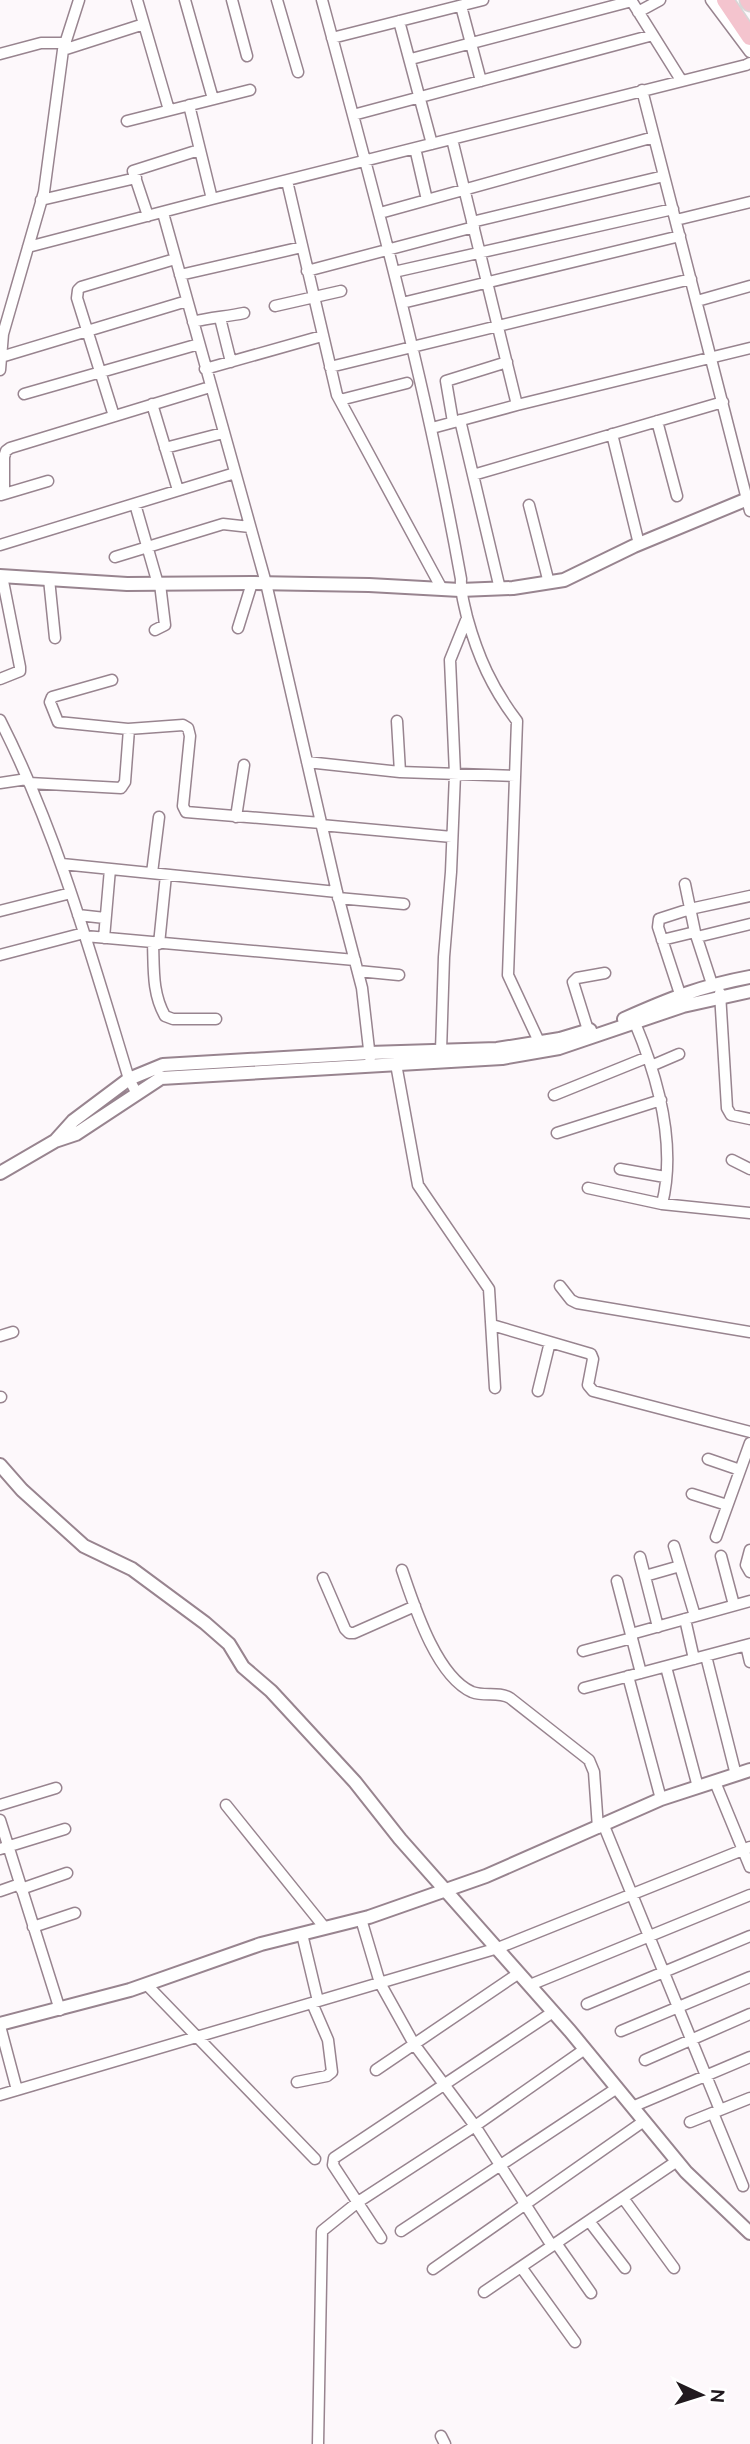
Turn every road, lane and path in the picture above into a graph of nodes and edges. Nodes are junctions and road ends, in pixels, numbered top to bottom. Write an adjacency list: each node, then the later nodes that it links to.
1 (79, 0): 20 (street)
2 (137, 0): 15 (street)
3 (185, 0): 32 (street)
4 (232, 0): 23 (street)
5 (277, 0): 26 (street)
6 (322, 0): 18 (street)
7 (483, 0): 12 (street)
8 (660, 0): 13 (street)
9 (710, 0): 21 (street)
10 (725, 0): 17 (highway)
11 (631, 1): 13 (street); 19 (street)
12 (461, 6): 14 (street); 19 (street)
13 (638, 12): 16 (street)
14 (399, 21): 18 (street); 24 (street)
15 (144, 24): 20 (street); 34 (street)
16 (653, 35): 27 (street); 28 (street)
17 (750, 37)
18 (332, 38): 35 (street)
19 (471, 43): 24 (street); 28 (street)
20 (64, 47): 22 (street); 48 (street)
21 (750, 52)
22 (0, 54)
23 (247, 56)
24 (411, 59): 31 (street)
25 (750, 62): 27 (street)
26 (298, 72)
27 (681, 80): 30 (street)
28 (481, 81): 31 (street)
29 (250, 90): 32 (street)
30 (642, 90): 37 (street); 38 (street)
31 (420, 97): 35 (street); 39 (street)
32 (213, 99): 33 (street)
33 (189, 105): 34 (street); 41 (street)
34 (169, 110): 36 (street)
35 (353, 115): 42 (street)
36 (127, 121)
37 (654, 137): 43 (street); 46 (street)
38 (452, 139): 39 (street); 46 (street)
39 (432, 144): 40 (street)
40 (415, 148): 42 (street); 49 (street)
41 (199, 150): 44 (street); 47 (street)
42 (366, 161): 45 (street); 52 (street)
43 (664, 176): 53 (street); 55 (street)
44 (136, 178): 48 (street); 54 (street)
45 (287, 181): 47 (street); 58 (street)
46 (463, 190): 49 (street); 55 (street)
47 (212, 199): 51 (street)
48 (41, 200): 57 (street)
49 (427, 200): 52 (street)
50 (750, 202): 53 (street)
51 (163, 212): 54 (street); 61 (street)
52 (380, 213): 59 (street)
53 (674, 215): 56 (street); 60 (street)
54 (148, 216): 57 (street)
55 (473, 225): 59 (street); 60 (street)
56 (680, 236): 65 (street); 66 (street)
57 (28, 247): 79 (street)
58 (302, 247): 62 (street); 64 (street)
59 (389, 251): 62 (street); 63 (street)
60 (480, 251): 63 (street); 66 (street)
61 (176, 259): 64 (street); 78 (street)
62 (307, 271): 69 (street)
63 (394, 272): 72 (street)
64 (180, 275): 70 (street)
65 (691, 279): 71 (street); 77 (street)
66 (487, 282): 72 (street); 77 (street)
67 (750, 286): 71 (street)
68 (341, 291): 69 (street)
69 (313, 296): 73 (street); 80 (street)
70 (187, 301): 76 (street); 78 (street)
71 (697, 301): 85 (street)
72 (402, 303): 82 (street)
73 (275, 306)
74 (244, 313): 75 (street)
75 (220, 318): 76 (street); 86 (street)
76 (193, 323): 81 (street)
77 (498, 326): 82 (street); 87 (street)
78 (87, 330): 84 (street); 91 (street)
79 (2, 334): 84 (street)
80 (322, 336): 86 (street); 88 (street)
81 (199, 344): 89 (street); 91 (street)
82 (413, 346): 88 (street); 102 (street)
83 (750, 348): 85 (street)
84 (1, 356): 90 (street)
85 (711, 357): 96 (street); 98 (street)
86 (231, 362): 89 (street)
87 (507, 362): 98 (street); 100 (street)
88 (330, 367): 95 (street)
89 (205, 369): 93 (street)
90 (0, 370)
91 (101, 373): 94 (street); 99 (street)
92 (407, 383): 95 (street)
93 (210, 387): 97 (street); 103 (street)
94 (24, 394)
95 (340, 400): 126 (street)
96 (723, 402): 101 (street); 112 (street)
97 (152, 404): 99 (street); 105 (street)
98 (517, 405): 100 (street)
99 (114, 416): 110 (street)
100 (457, 421): 102 (street); 107 (street)
101 (657, 421): 104 (street); 111 (street)
102 (432, 428): 128 (street)
103 (223, 433): 105 (street); 106 (street)
104 (612, 434): 107 (street); 116 (street)
105 (165, 448): 109 (street)
106 (235, 473): 109 (street); 115 (street)
107 (473, 475): 127 (street)
108 (48, 481): 110 (street)
109 (177, 490): 113 (street)
110 (2, 495)
111 (677, 496)
112 (749, 503): 116 (street)
113 (135, 504): 117 (street); 118 (street)
114 (529, 505): 124 (street)
115 (250, 527): 118 (street); 123 (street)
116 (639, 544): 124 (street)
117 (0, 545)
118 (148, 548): 119 (street); 125 (street)
119 (115, 557)
120 (1, 576): 121 (street); 133 (street)
121 (49, 579): 125 (street); 132 (street)
122 (252, 583): 123 (street); 125 (street); 130 (street)
123 (266, 583): 126 (street); 140 (street)
124 (550, 583): 127 (street)
125 (159, 584): 131 (street)
126 (442, 589): 128 (street)
127 (500, 589): 128 (street)
128 (460, 590): 129 (street)
129 (467, 617): 143 (street); 144 (street)
130 (238, 628)
131 (155, 629)
132 (55, 638)
133 (0, 679)
134 (112, 680): 137 (street)
135 (0, 720): 138 (street)
136 (397, 721): 142 (street)
137 (129, 729): 145 (street); 148 (street)
138 (11, 741): 139 (street); 145 (street)
139 (0, 743)
140 (307, 762): 142 (street); 149 (street)
141 (244, 765): 148 (street)
142 (400, 772): 143 (street)
143 (455, 774): 144 (street); 150 (street)
144 (515, 776): 182 (street)
145 (28, 781): 146 (street); 151 (street)
146 (0, 783)
147 (159, 817): 153 (street)
148 (236, 817): 149 (street)
149 (321, 824): 150 (street); 157 (street)
150 (452, 837): 183 (street)
151 (62, 864): 152 (street); 156 (street)
152 (110, 869): 153 (street); 163 (street)
153 (152, 873): 154 (street)
154 (166, 875): 157 (street); 169 (street)
155 (685, 884): 160 (street)
156 (71, 892): 161 (street); 162 (street)
157 (338, 895): 159 (street); 171 (street)
158 (750, 896): 160 (street)
159 (404, 904)
160 (690, 909): 166 (street); 168 (street)
161 (0, 911)
162 (78, 915): 163 (street); 165 (street)
163 (105, 918): 167 (street)
164 (750, 924): 166 (street)
165 (85, 934): 167 (street); 170 (street); 188 (street)
166 (696, 935): 168 (street); 175 (street)
167 (104, 938): 169 (street)
168 (662, 940): 177 (street)
169 (156, 944): 171 (street); 179 (street)
170 (0, 955)
171 (356, 966): 173 (street); 185 (street)
172 (605, 973): 181 (street)
173 (399, 975)
174 (750, 976): 175 (street)
175 (716, 983): 177 (street); 178 (street)
176 (750, 991): 178 (street)
177 (680, 994): 180 (street)
178 (720, 998): 180 (street); 192 (street)
179 (216, 1019)
180 (629, 1022): 181 (street); 182 (street); 186 (street)
181 (588, 1030): 182 (street)
182 (542, 1046): 183 (street); 187 (street)
183 (441, 1051): 185 (street)
184 (679, 1054): 186 (street)
185 (371, 1060): 187 (street); 188 (street); 189 (street)
186 (650, 1062): 190 (street); 191 (street)
187 (396, 1064): 204 (street)
188 (129, 1079): 189 (street); 194 (street)
189 (136, 1092): 194 (street)
190 (554, 1095)
191 (661, 1100): 193 (street); 199 (street)
192 (750, 1119)
193 (557, 1133)
194 (55, 1141): 198 (street)
195 (732, 1160): 196 (street)
196 (750, 1169)
197 (620, 1170): 199 (street)
198 (0, 1173)
199 (665, 1177): 201 (street)
200 (588, 1188): 201 (street)
201 (662, 1204): 202 (street)
202 (750, 1213)
203 (560, 1286): 206 (street)
204 (492, 1325): 208 (street); 209 (street)
205 (13, 1332): 207 (street)
206 (750, 1332)
207 (0, 1336)
208 (550, 1342): 210 (street); 211 (street)
209 (495, 1388)
210 (538, 1391)
211 (750, 1432)
212 (750, 1443): 215 (street)
213 (708, 1459): 215 (street)
214 (0, 1465): 260 (street)
215 (740, 1470): 217 (street)
216 (692, 1494): 217 (street)
217 (727, 1505): 218 (street)
218 (716, 1537)
219 (674, 1546): 223 (street)
220 (750, 1550): 225 (street)
221 (720, 1556): 230 (street)
222 (640, 1557): 226 (street)
223 (680, 1566): 226 (street); 232 (street)
224 (402, 1570): 231 (street)
225 (750, 1572)
226 (645, 1576): 233 (street)
227 (323, 1578): 231 (street)
228 (617, 1581): 234 (street)
229 (750, 1601): 230 (street)
230 (734, 1605): 232 (street)
231 (415, 1606): 253 (street)
232 (690, 1618): 233 (street); 238 (street)
233 (658, 1627): 234 (street)
234 (632, 1636): 236 (street); 241 (street)
235 (748, 1644): 237 (street); 239 (street)
236 (583, 1651)
237 (706, 1656): 238 (street); 245 (street)
238 (695, 1659): 240 (street)
239 (750, 1662)
240 (666, 1667): 241 (street); 247 (street)
241 (641, 1673): 242 (street)
242 (628, 1676): 243 (street); 249 (street)
243 (584, 1688)
244 (750, 1770): 245 (street)
245 (736, 1775): 246 (street)
246 (715, 1782): 247 (street); 256 (street)
247 (698, 1787): 249 (street)
248 (56, 1788): 250 (street)
249 (661, 1799): 253 (street)
250 (0, 1805)
251 (226, 1805): 267 (street)
252 (0, 1819): 255 (street)
253 (601, 1827): 260 (street); 262 (street)
254 (65, 1829): 255 (street)
255 (4, 1848): 259 (street)
256 (747, 1848): 257 (street); 262 (street)
257 (750, 1867)
258 (67, 1872): 259 (street)
259 (20, 1886): 261 (street); 266 (street)
260 (447, 1890): 265 (street); 271 (street)
261 (0, 1891)
262 (632, 1895): 270 (street); 271 (street)
263 (750, 1895): 270 (street)
264 (75, 1913): 266 (street)
265 (361, 1919): 267 (street); 275 (street)
266 (33, 1927): 281 (street)
267 (325, 1928): 268 (street)
268 (302, 1934): 276 (street); 278 (street)
269 (750, 1936): 272 (street)
270 (649, 1937): 272 (street); 277 (street)
271 (498, 1948): 273 (street); 275 (street)
272 (664, 1972): 279 (street); 280 (street)
273 (519, 1973): 277 (street); 288 (street)
274 (750, 1977): 280 (street)
275 (380, 1983): 278 (street); 288 (street)
276 (147, 1985): 281 (street); 286 (street)
277 (530, 1985): 282 (street)
278 (315, 2002): 286 (street); 294 (street)
279 (587, 2004)
280 (678, 2006): 285 (street); 287 (street)
281 (60, 2010): 284 (street)
282 (553, 2012): 289 (street); 295 (street)
283 (750, 2014): 287 (street)
284 (0, 2025): 297 (street)
285 (621, 2031)
286 (197, 2037): 297 (street); 305 (street)
287 (692, 2040): 291 (street); 293 (street)
288 (414, 2044): 292 (street); 295 (street)
289 (585, 2049): 296 (street); 304 (street)
290 (750, 2057): 293 (street)
291 (645, 2060)
292 (376, 2070)
293 (706, 2075): 300 (street); 301 (street)
294 (297, 2082)
295 (444, 2084): 304 (street); 310 (street)
296 (617, 2088): 300 (street); 307 (street)
297 (17, 2090): 298 (street)
298 (0, 2095)
299 (749, 2101): 301 (street)
300 (632, 2106): 302 (street)
301 (717, 2112): 303 (street); 308 (street)
302 (643, 2121): 306 (street); 311 (street)
303 (690, 2122)
304 (475, 2126): 307 (street); 310 (street)
305 (315, 2159)
306 (677, 2161): 309 (street); 314 (street)
307 (500, 2165): 311 (street); 313 (street)
308 (743, 2186)
309 (623, 2198): 312 (street); 319 (street)
310 (358, 2202): 315 (street); 324 (street)
311 (526, 2205): 316 (street); 320 (street)
312 (589, 2221): 316 (street); 318 (street)
313 (401, 2231)
314 (750, 2233)
315 (381, 2238)
316 (554, 2245): 317 (street); 322 (street)
317 (521, 2267): 321 (street); 323 (street)
318 (625, 2268)
319 (674, 2268)
320 (432, 2269)
321 (484, 2292)
322 (591, 2293)
323 (575, 2342)
324 (318, 2444)

